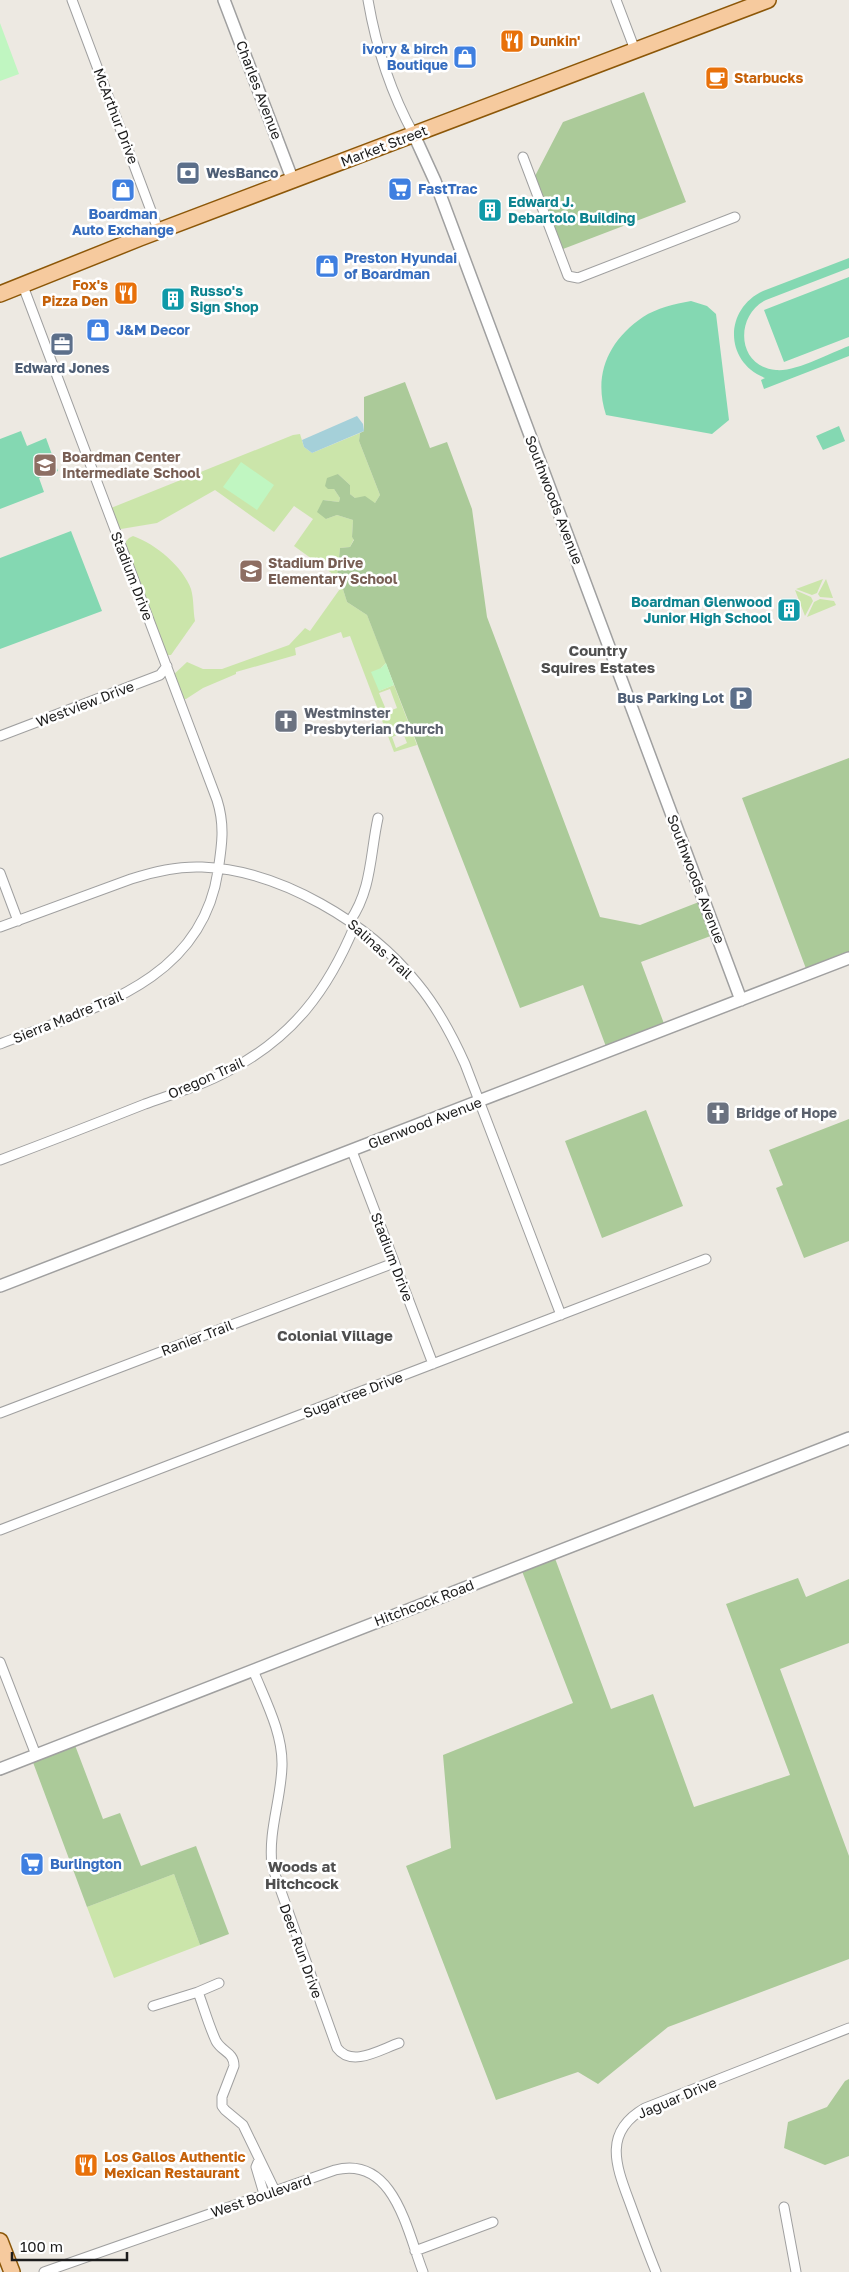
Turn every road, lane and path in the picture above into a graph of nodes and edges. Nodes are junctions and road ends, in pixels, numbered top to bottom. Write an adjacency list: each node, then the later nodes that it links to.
1 (72, 0): 11 (street, McArthur Drive)
2 (224, 0): 9 (street, Charles Avenue)
3 (368, 0): 7 (street, Southwoods Avenue)
4 (616, 0): 6 (street)
5 (768, 0): 6 (main road, Market Street)
6 (635, 50): 7 (main road, Market Street)
7 (414, 135): 9 (main road, Market Street); 23 (street, Southwoods Avenue)
8 (523, 157): 10 (street)
9 (293, 181): 11 (main road, Market Street)
10 (735, 217)
11 (159, 232): 12 (main road, Market Street)
12 (23, 286): 13 (main road, Market Street); 14 (street, Stadium Drive)
13 (0, 294)
14 (167, 666): 15 (street, Westview Drive); 17 (street, Stadium Drive)
15 (0, 736)
16 (378, 818): 20 (street, Oregon Trail)
17 (218, 869): 19 (street, Salinas Trail); 20 (street, Salinas Trail); 24 (street, Sierra Madre Trail)
18 (0, 873): 19 (street)
19 (18, 920): 21 (street, Salinas Trail)
20 (352, 923): 25 (street, Salinas Trail); 27 (street, Oregon Trail)
21 (0, 927)
22 (849, 958): 23 (street, Glenwood Avenue)
23 (741, 1000): 25 (street, Glenwood Avenue)
24 (0, 1044)
25 (479, 1102): 26 (street, Glenwood Avenue); 31 (street, Salinas Trail)
26 (352, 1151): 29 (street, Stadium Drive); 30 (street, Glenwood Avenue)
27 (0, 1160)
28 (706, 1259): 31 (street, Sugartree Drive)
29 (394, 1263): 32 (street, Stadium Drive); 33 (street, Ranier Trail)
30 (0, 1286)
31 (561, 1315): 32 (street, Sugartree Drive)
32 (433, 1364): 35 (street, Sugartree Drive)
33 (0, 1413)
34 (849, 1438): 37 (street, Hitchcock Road)
35 (0, 1530)
36 (0, 1662): 38 (street)
37 (253, 1670): 38 (street, Hitchcock Road); 44 (street, Deer Run Drive)
38 (36, 1756): 39 (street, Hitchcock Road)
39 (0, 1769)
40 (219, 1983): 41 (street)
41 (198, 1992): 42 (street); 45 (street)
42 (153, 2006)
43 (849, 2028): 55 (street, Jaguar Drive)
44 (400, 2043)
45 (259, 2160): 46 (street); 47 (street)
46 (275, 2191): 47 (street, West Boulevard); 51 (street, West Boulevard)
47 (264, 2194): 53 (street, West Boulevard)
48 (784, 2207): 56 (street)
49 (494, 2222): 51 (street)
50 (0, 2241): 52 (main road)
51 (415, 2251): 54 (street, West Boulevard)
52 (12, 2272)
53 (44, 2272)
54 (422, 2272)
55 (656, 2272)
56 (796, 2272)

